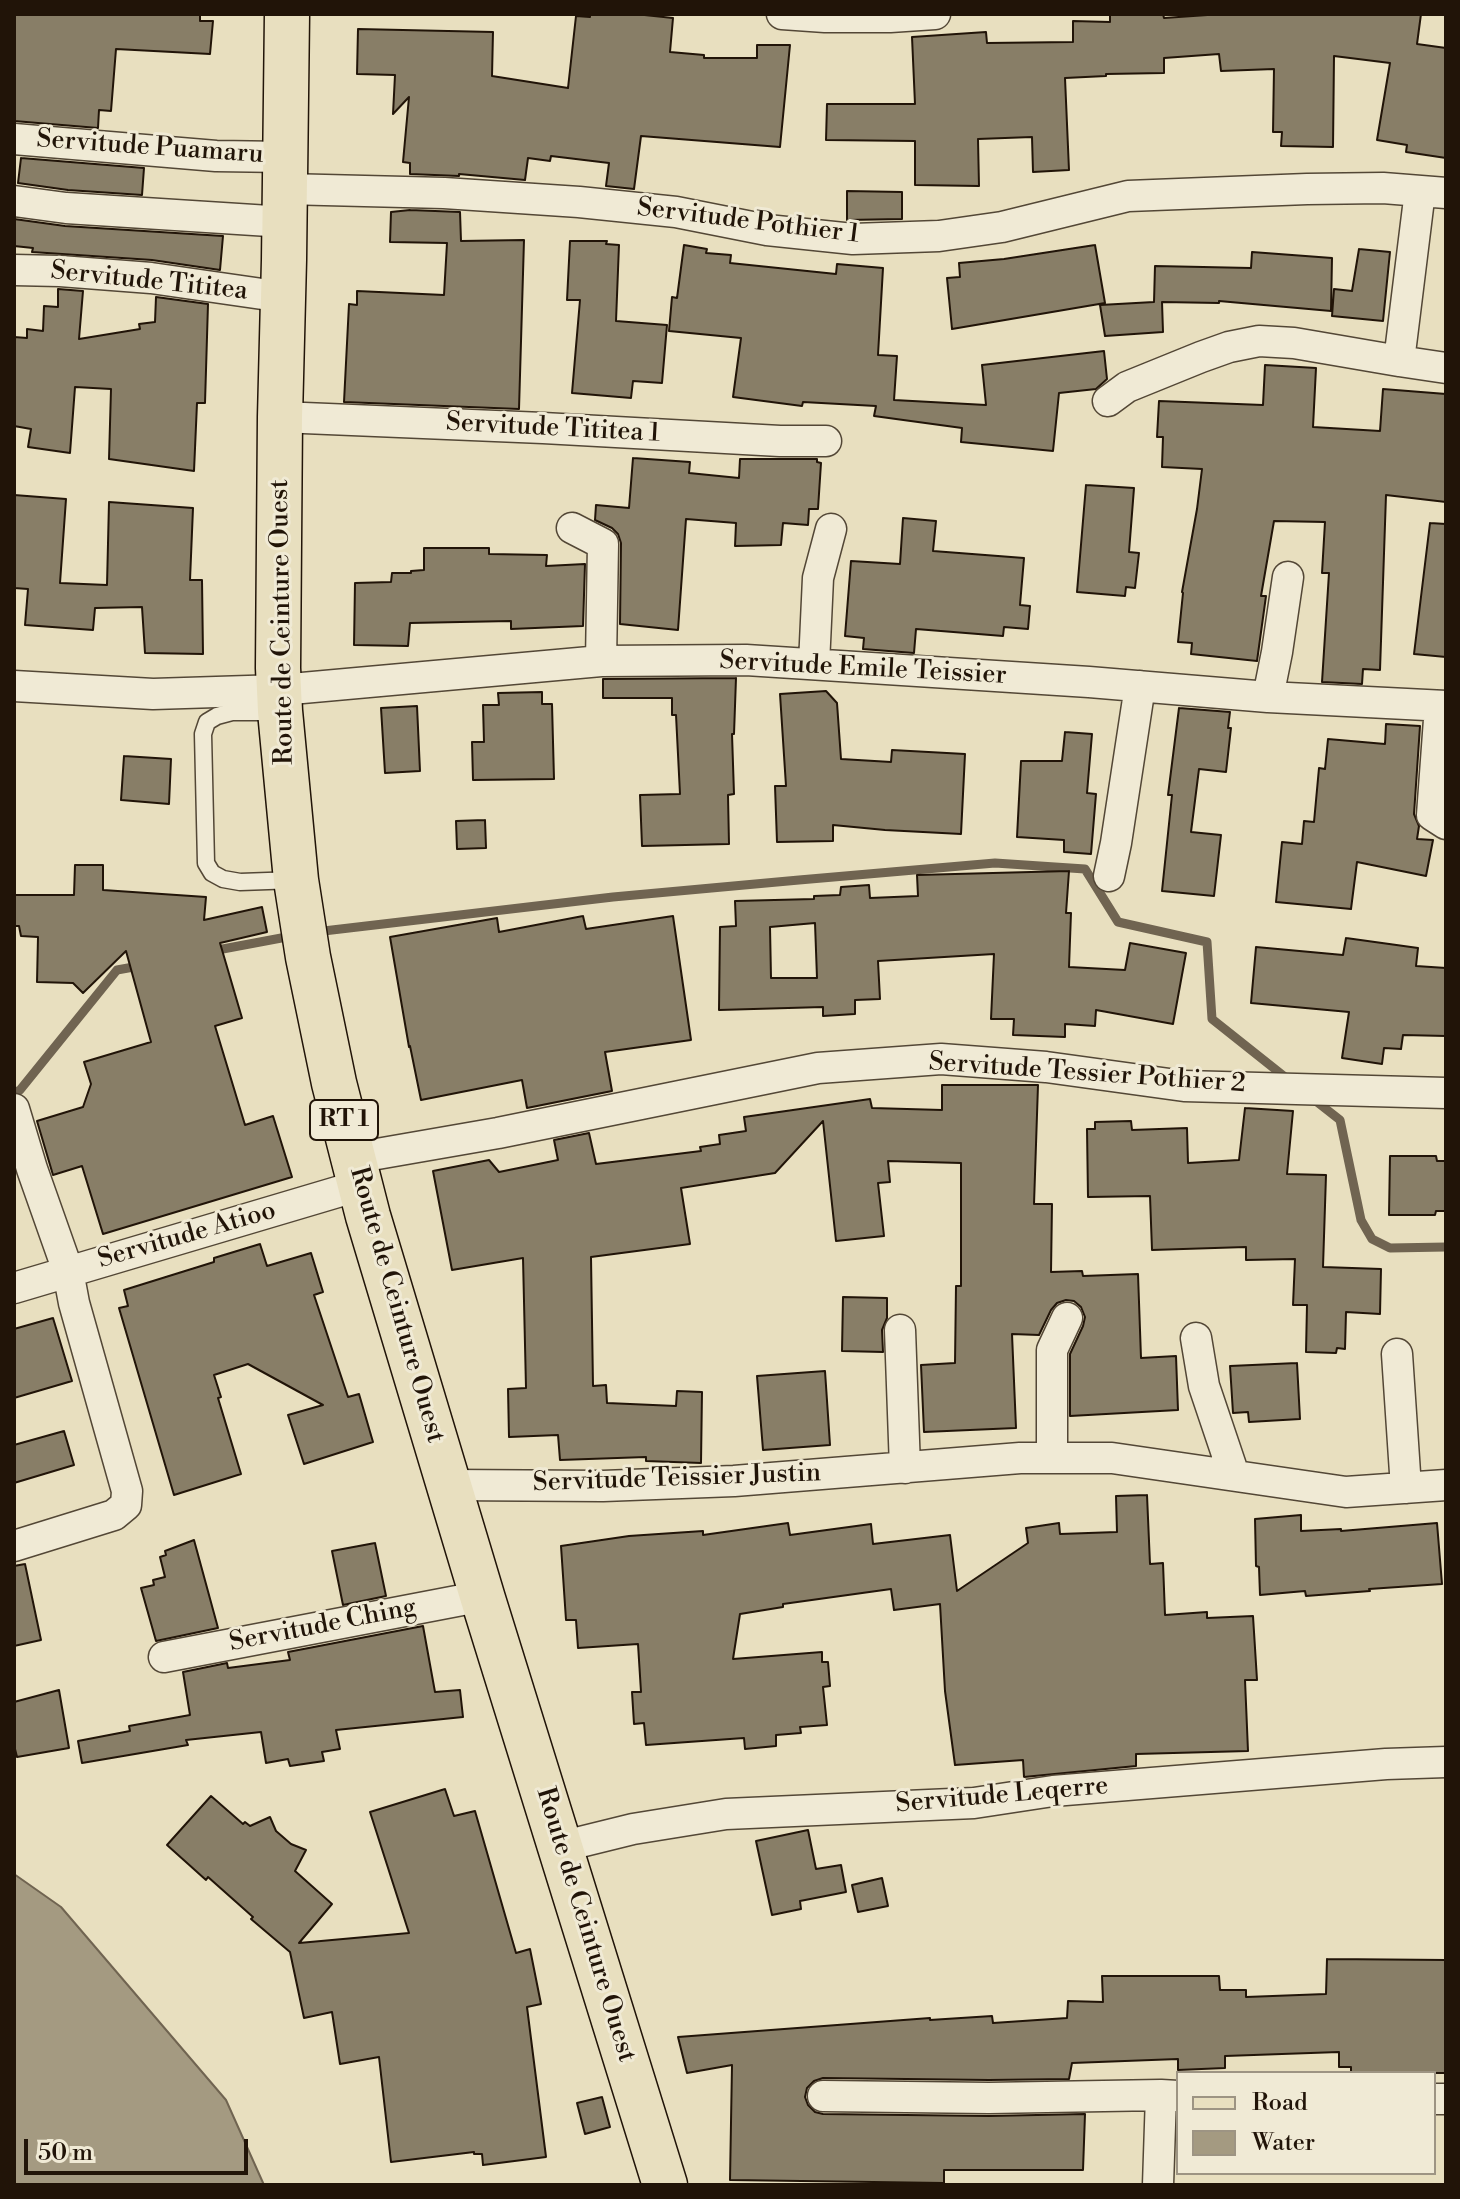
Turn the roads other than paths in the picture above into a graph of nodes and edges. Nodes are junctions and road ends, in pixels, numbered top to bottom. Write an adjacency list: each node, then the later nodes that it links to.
1 (287, 14): 5 (main road, Route de Ceinture Ouest / RT 1)
2 (782, 14): 3 (street)
3 (935, 14)
4 (14, 139): 5 (street, Servitude Puamaru)
5 (285, 190): 6 (street, Servitude Pothier 1); 7 (street); 9 (main road, Route de Ceinture Ouest / RT 1)
6 (1433, 192): 10 (street)
7 (14, 201)
8 (14, 270): 9 (street, Servitude Tititea)
9 (283, 297): 13 (main road, Route de Ceinture Ouest / RT 1)
10 (1399, 361): 11 (street); 12 (street)
11 (1446, 368)
12 (1108, 401)
13 (280, 417): 14 (street, Servitude Tititea 1); 23 (main road, Route de Ceinture Ouest / RT 1)
14 (826, 441)
15 (572, 528): 18 (street)
16 (820, 546): 19 (street)
17 (1288, 577): 22 (street)
18 (601, 661): 19 (street, Servitude Emile Teissier); 23 (street, Servitude Emile Teissier)
19 (814, 664): 21 (street, Servitude Emile Teissier)
20 (14, 686): 23 (street, Servitude Emile Teissier)
21 (1140, 686): 22 (street, Servitude Emile Teissier); 26 (street)
22 (1268, 697): 24 (street, Servitude Emile Teissier)
23 (280, 700): 27 (main road, Route de Ceinture Ouest / RT 1); 27 (lane)
24 (1443, 706): 25 (street)
25 (1446, 824)
26 (1109, 876)
27 (296, 880): 30 (main road, Route de Ceinture Ouest / RT 1)
28 (1446, 1093): 30 (street, Servitude Tessier Pothier 2)
29 (14, 1109): 31 (street)
30 (357, 1172): 31 (street, Servitude Atioo); 40 (main road, Route de Ceinture Ouest / RT 1)
31 (68, 1271): 32 (street, Servitude Atioo); 43 (street)
32 (14, 1288)
33 (1067, 1318): 37 (street)
34 (900, 1330): 38 (street)
35 (1196, 1338): 39 (street)
36 (1397, 1354): 42 (street)
37 (1052, 1458): 38 (street, Servitude Teissier Justin); 39 (street, Servitude Teissier Justin)
38 (905, 1468): 40 (street, Servitude Teissier Justin)
39 (1234, 1475): 42 (street, Servitude Teissier Justin)
40 (449, 1485): 44 (main road, Route de Ceinture Ouest / RT 1)
41 (1446, 1485): 42 (street, Servitude Teissier Justin)
42 (1406, 1488)
43 (14, 1546)
44 (483, 1596): 45 (street, Servitude Ching); 47 (main road, Route de Ceinture Ouest / RT 1)
45 (164, 1657)
46 (1446, 1762): 47 (street, Servitude Leqerre)
47 (560, 1847): 50 (main road, Route de Ceinture Ouest / RT 1)
48 (1169, 2095): 49 (street); 51 (street)
49 (823, 2096)
50 (665, 2185)
51 (1158, 2185)

